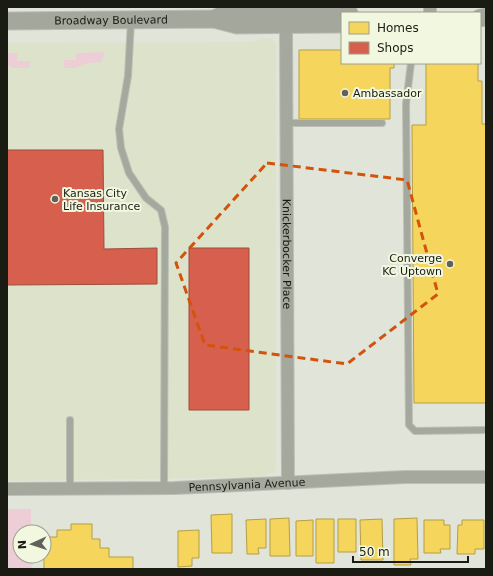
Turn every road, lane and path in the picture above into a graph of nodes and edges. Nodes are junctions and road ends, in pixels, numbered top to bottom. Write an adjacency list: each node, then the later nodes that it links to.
1 (345, 12): 2 (main road, Broadway Boulevard)
2 (214, 19): 3 (main road, Broadway Boulevard); 6 (main road, Broadway Boulevard)
3 (131, 20): 4 (main road, Broadway Boulevard); 15 (lane)
4 (7, 21)
5 (341, 24): 6 (main road, Broadway Boulevard)
6 (286, 26): 8 (street, Knickerbocker Place)
7 (411, 64): 11 (lane)
8 (287, 123): 9 (lane); 13 (street, Knickerbocker Place)
9 (382, 123)
10 (70, 420): 14 (lane)
11 (486, 430)
12 (486, 477): 13 (street, Pennsylvania Avenue)
13 (288, 483): 15 (street, Pennsylvania Avenue)
14 (70, 488): 15 (street, Pennsylvania Avenue); 16 (street, Pennsylvania Avenue)
15 (164, 488)
16 (7, 489)

